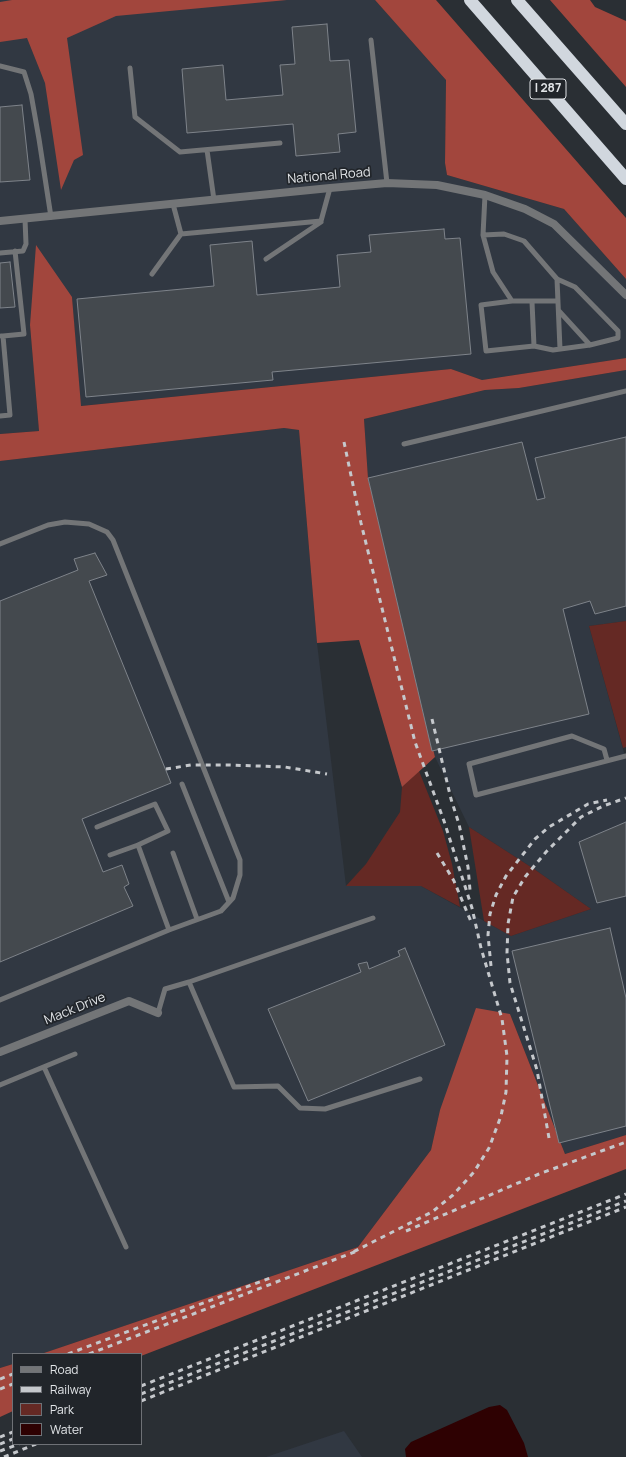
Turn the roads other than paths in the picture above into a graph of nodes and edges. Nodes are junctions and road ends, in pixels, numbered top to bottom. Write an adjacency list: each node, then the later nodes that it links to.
1 (470, 0): 9 (highway, I 287)
2 (517, 0): 6 (highway, I 287)
3 (371, 40): 10 (lane)
4 (0, 66): 15 (lane)
5 (130, 68): 8 (lane)
6 (626, 124)
7 (280, 143): 8 (lane)
8 (207, 150): 13 (lane)
9 (626, 179)
10 (388, 183): 11 (street, National Road); 12 (street, National Road)
11 (330, 188): 13 (street, National Road); 17 (lane)
12 (484, 194): 20 (lane); 26 (street, National Road)
13 (214, 200): 14 (street, National Road)
14 (174, 204): 15 (street, National Road); 19 (lane)
15 (51, 217): 16 (street, National Road)
16 (25, 219): 18 (street, National Road); 21 (lane)
17 (321, 221): 19 (lane); 23 (lane)
18 (0, 222)
19 (181, 234): 24 (lane)
20 (483, 235): 25 (lane); 27 (lane)
21 (15, 251): 22 (lane); 31 (lane)
22 (0, 253)
23 (266, 259)
24 (152, 274)
25 (557, 279): 28 (lane); 32 (lane)
26 (626, 295)
27 (512, 301): 29 (lane); 33 (lane)
28 (558, 301): 29 (lane); 30 (lane)
29 (532, 302): 33 (lane)
30 (559, 311): 32 (lane); 34 (lane)
31 (2, 336): 36 (lane)
32 (590, 345): 34 (lane)
33 (534, 346): 34 (lane)
34 (560, 349)
35 (626, 391): 37 (lane)
36 (0, 416)
37 (404, 444)
38 (0, 544): 46 (lane)
39 (626, 756): 40 (lane)
40 (607, 760): 40 (lane)
41 (182, 784): 46 (lane)
42 (97, 827): 43 (lane)
43 (138, 845): 45 (lane); 49 (lane)
44 (172, 853): 48 (lane)
45 (110, 856)
46 (229, 902): 48 (lane)
47 (373, 918): 50 (lane)
48 (197, 919): 49 (lane)
49 (169, 930): 51 (lane)
50 (188, 982): 52 (lane); 56 (lane)
51 (0, 1000)
52 (158, 1013): 53 (street, Mack Drive)
53 (0, 1052)
54 (75, 1054): 55 (lane)
55 (44, 1067): 57 (lane); 58 (lane)
56 (420, 1079)
57 (0, 1085)
58 (126, 1247)

